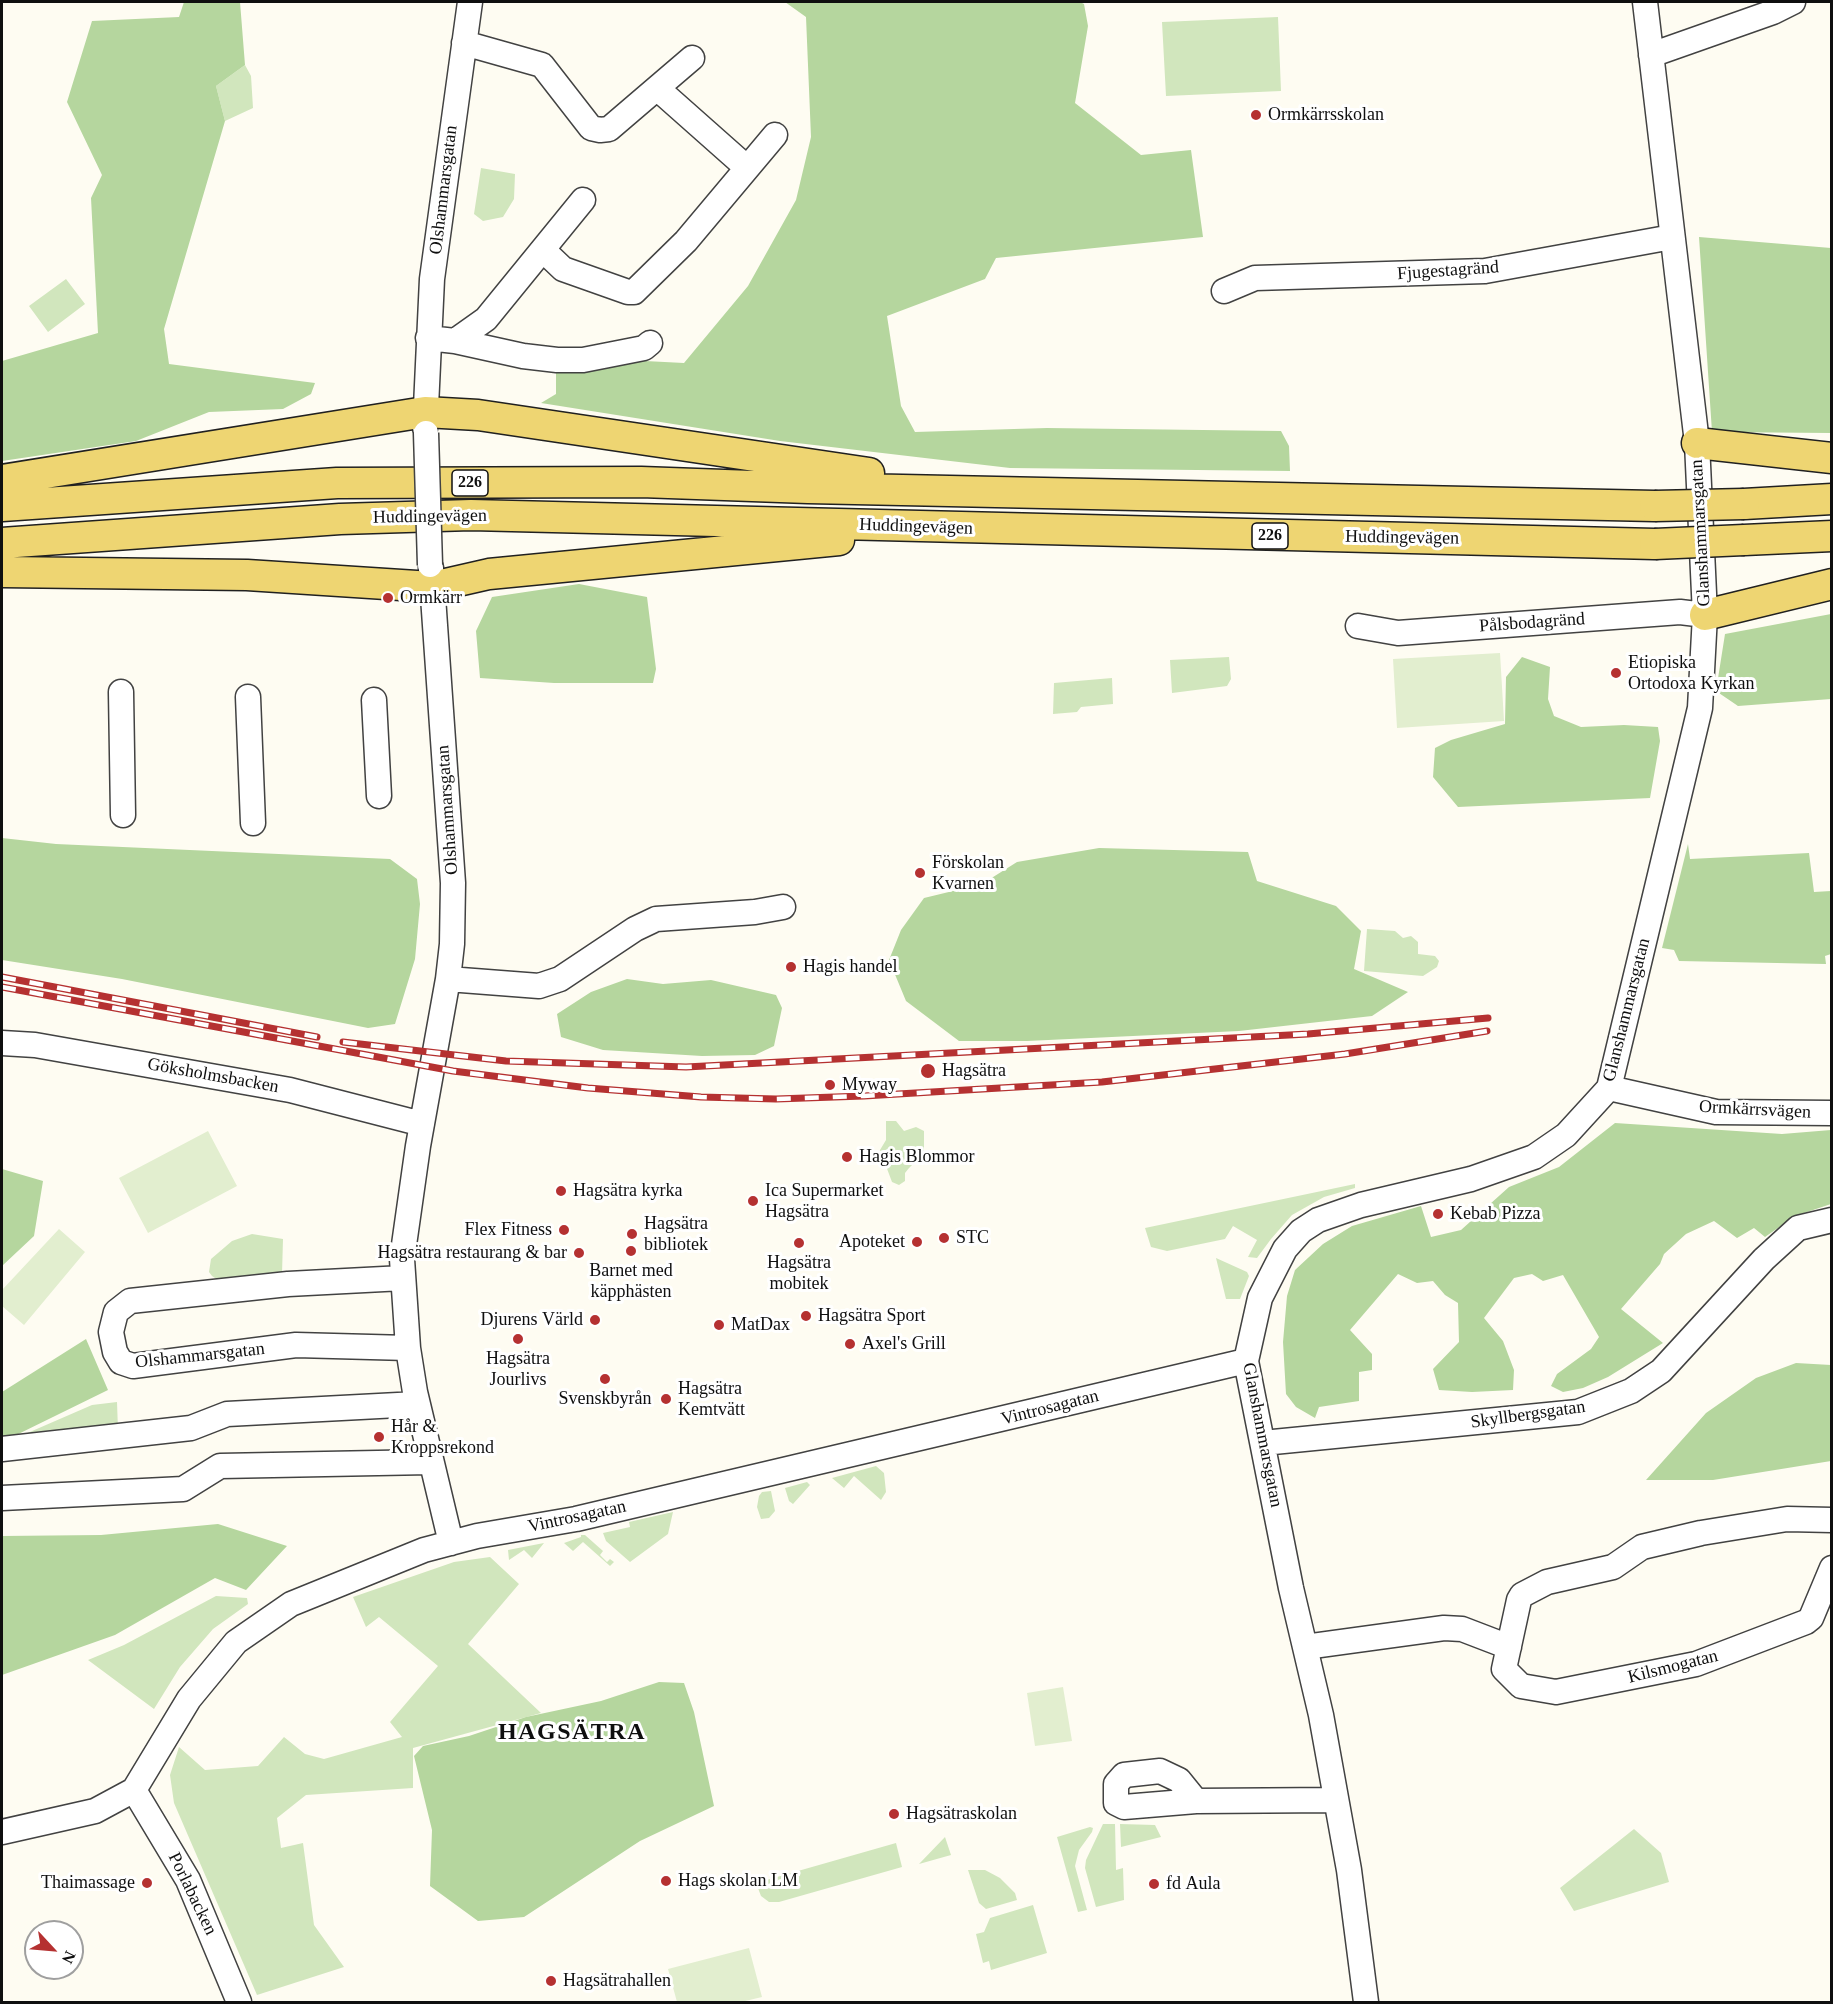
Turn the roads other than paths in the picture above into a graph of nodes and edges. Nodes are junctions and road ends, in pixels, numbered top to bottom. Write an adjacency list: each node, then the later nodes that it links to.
1 (470, 2): 4 (street, Olshammarsgatan)
2 (1645, 2): 5 (street, Glanshammarsgatan)
3 (1793, 2): 5 (street)
4 (464, 43): 7 (street); 14 (street, Olshammarsgatan)
5 (1651, 55): 11 (street, Glanshammarsgatan)
6 (692, 58): 7 (street)
7 (658, 89): 9 (street)
8 (775, 135): 9 (street)
9 (746, 167): 12 (street)
10 (583, 200): 12 (street)
11 (1672, 237): 13 (street, Fjugestagränd); 18 (street, Glanshammarsgatan)
12 (543, 250): 15 (street)
13 (1224, 291)
14 (428, 338): 15 (street); 17 (street, Olshammarsgatan)
15 (455, 341): 16 (street)
16 (650, 343)
17 (425, 423): 20 (main road); 21 (main road); 28 (street, Olshammarsgatan, bridge)
18 (1697, 443): 19 (main road); 30 (street, Glanshammarsgatan)
19 (1832, 458)
20 (2, 480)
21 (939, 490): 22 (main road, Huddingevägen / 226, bridge); 23 (main road, Huddingevägen / 226)
22 (1832, 499)
23 (2, 506)
24 (885, 526): 25 (main road, Huddingevägen / 226, bridge); 26 (main road, Huddingevägen / 226); 28 (main road)
25 (1832, 536)
26 (2, 543)
27 (2, 572): 28 (main road)
28 (431, 576): 39 (street, Olshammarsgatan)
29 (1832, 584): 30 (main road)
30 (1705, 615): 31 (street, Pålsbodagränd); 41 (street, Glanshammarsgatan)
31 (1358, 626)
32 (121, 692): 36 (street)
33 (248, 697): 37 (street)
34 (374, 700): 35 (street)
35 (379, 796)
36 (123, 815)
37 (253, 823)
38 (783, 907): 39 (street)
39 (448, 979): 43 (street, Olshammarsgatan)
40 (2, 1043): 43 (street, Göksholmsbacken)
41 (1609, 1088): 42 (street, Ormkärrsvägen); 47 (street, Glanshammarsgatan)
42 (1832, 1113)
43 (422, 1124): 45 (street, Olshammarsgatan)
44 (1832, 1220): 49 (street, Skyllbergsgatan)
45 (403, 1278): 46 (street, Olshammarsgatan); 46 (street, Olshammarsgatan)
46 (408, 1348): 48 (street, Olshammarsgatan)
47 (1246, 1361): 49 (street, Glanshammarsgatan); 54 (street, Vintrosagatan)
48 (417, 1404): 50 (street); 51 (street, Olshammarsgatan)
49 (1263, 1443): 56 (street, Glanshammarsgatan)
50 (2, 1449)
51 (430, 1462): 52 (street); 54 (street, Olshammarsgatan)
52 (2, 1498)
53 (1832, 1520): 57 (street, Kilsmogatan)
54 (451, 1543): 58 (street, Vintrosagatan)
55 (1832, 1568): 57 (street, Kilsmogatan)
56 (1305, 1647): 57 (street); 59 (street, Glanshammarsgatan)
57 (1509, 1647)
58 (134, 1790): 61 (street); 62 (street, Porlabacken)
59 (1336, 1800): 60 (street); 63 (street, Glanshammarsgatan)
60 (1196, 1801)
61 (2, 1832)
62 (239, 2002)
63 (1366, 2002)

